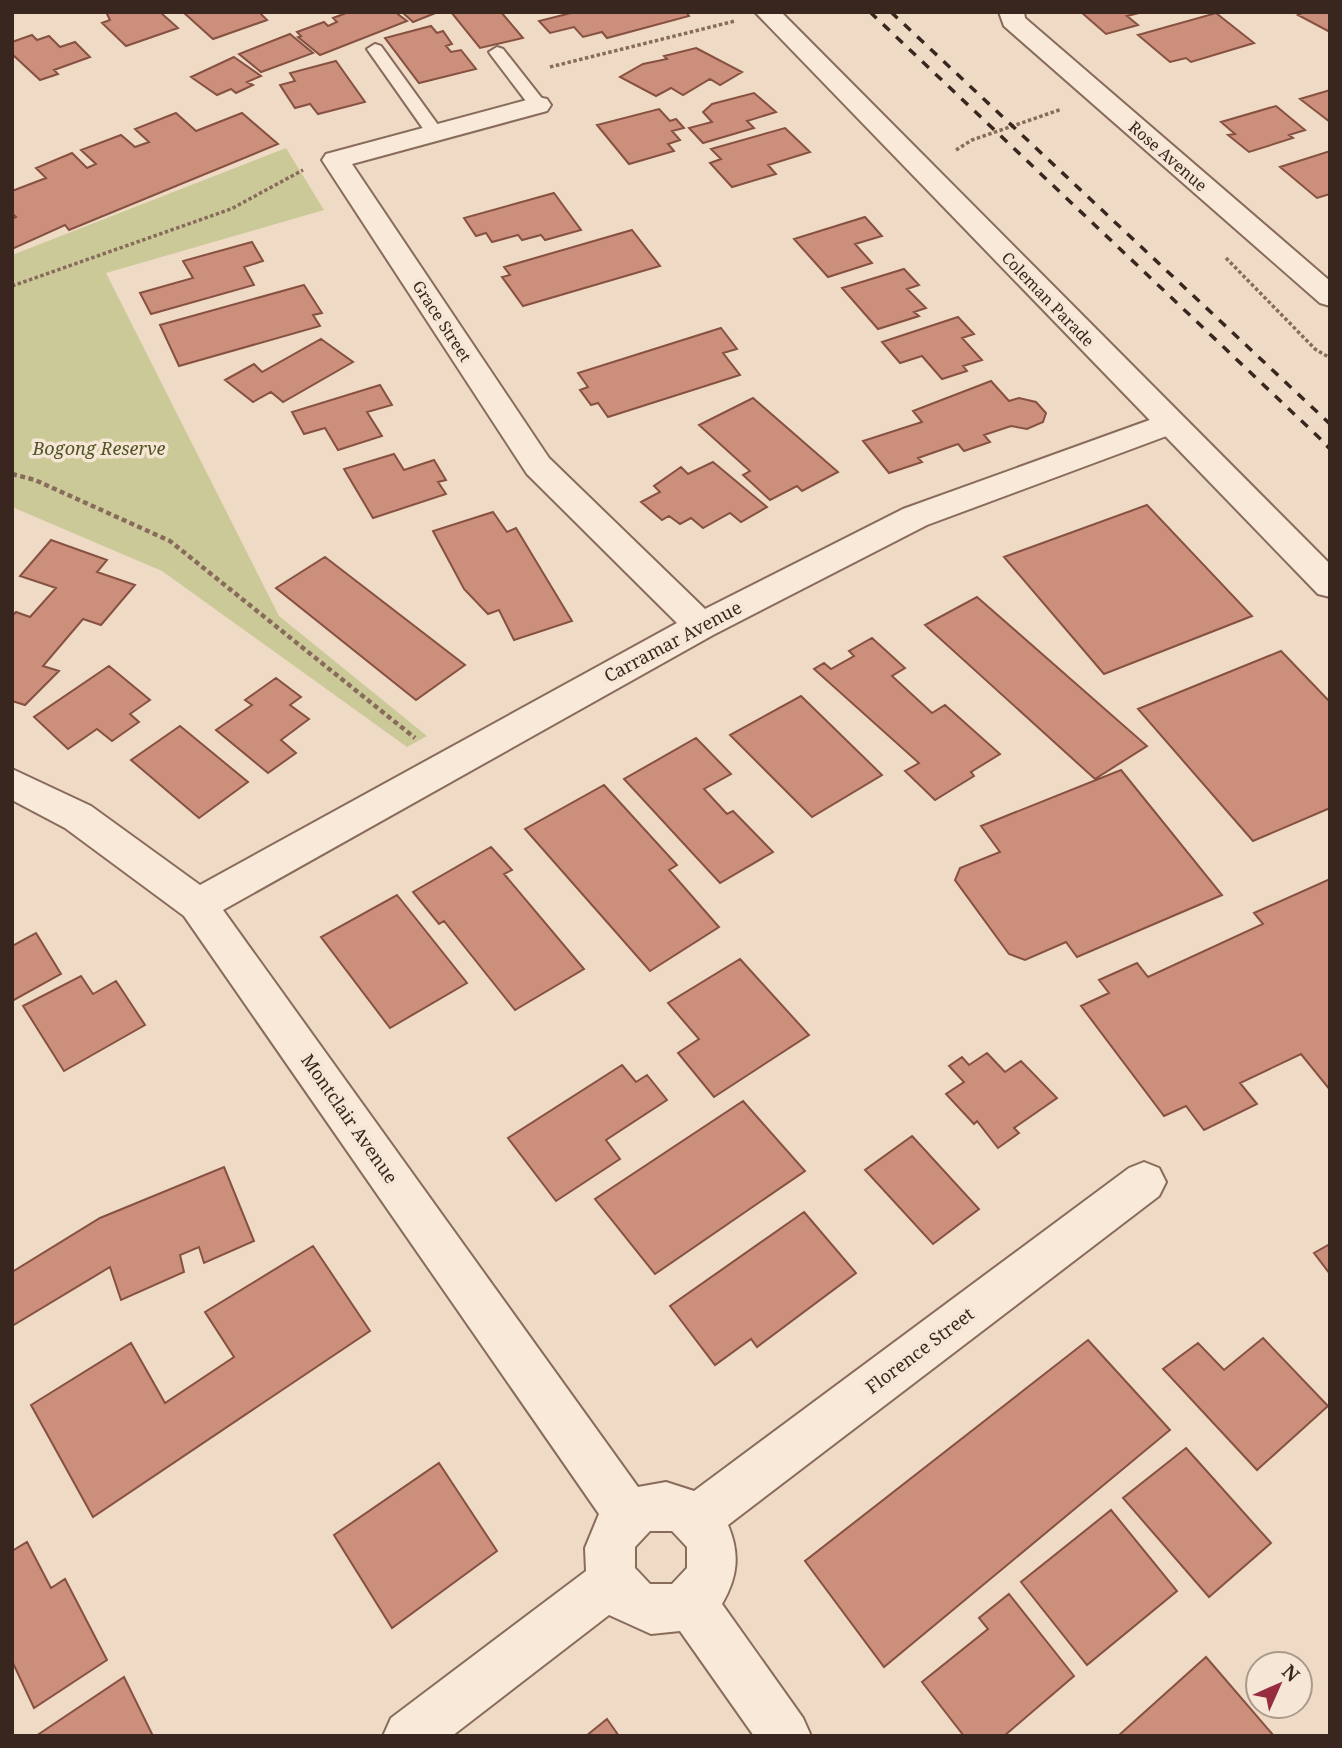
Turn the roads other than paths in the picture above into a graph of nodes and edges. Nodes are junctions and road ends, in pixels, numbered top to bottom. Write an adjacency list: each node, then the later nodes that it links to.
1 (1012, 12): 7 (street, Rose Avenue)
2 (756, 15): 8 (street, Coleman Parade)
3 (375, 49): 6 (lane)
4 (497, 52): 5 (lane)
5 (538, 105): 6 (street)
6 (435, 133): 10 (street, Grace Street)
7 (1330, 297)
8 (1169, 424): 9 (street, Coleman Parade); 10 (street, Carramar Avenue)
9 (1330, 585)
10 (701, 626): 12 (street, Carramar Avenue)
11 (12, 783): 12 (street, Montclair Avenue)
12 (198, 905): 14 (street, Montclair Avenue)
13 (1144, 1182): 15 (street, Florence Street)
14 (629, 1515): 15 (street); 16 (street)
15 (696, 1519): 17 (street)
16 (613, 1581): 17 (street); 18 (street)
17 (690, 1602): 19 (street)
18 (409, 1736)
19 (785, 1736)

